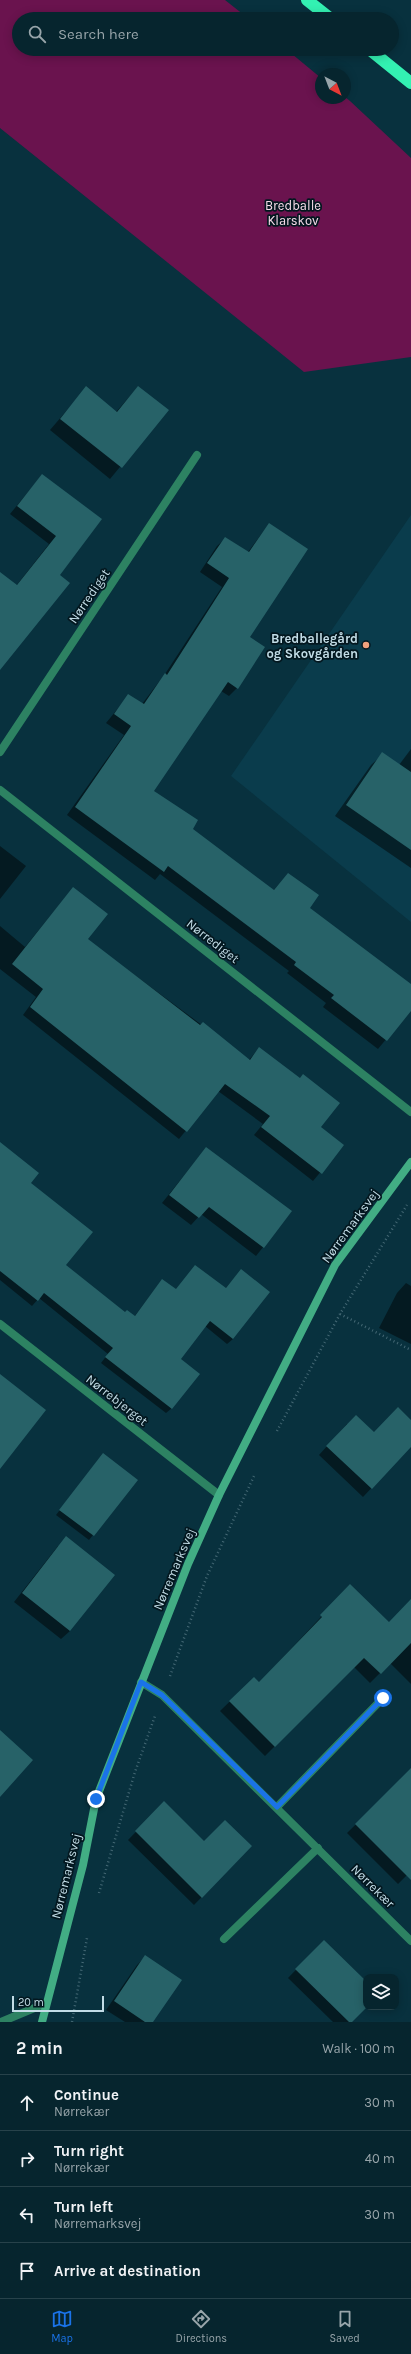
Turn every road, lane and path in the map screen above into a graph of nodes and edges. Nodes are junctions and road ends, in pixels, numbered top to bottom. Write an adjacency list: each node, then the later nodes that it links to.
1 (307, 0): 2 (highway)
2 (322, 12)
3 (378, 56): 4 (highway)
4 (411, 83)
5 (197, 455): 6 (street, Nørrediget)
6 (0, 752)
7 (0, 790): 8 (street, Nørrediget)
8 (411, 1112)
9 (411, 1162): 16 (street, Nørremarksvej)
10 (411, 1199): 11 (path)
11 (340, 1314): 13 (path); 14 (path)
12 (0, 1324): 16 (street, Nørrebjerget)
13 (411, 1350)
14 (275, 1434)
15 (257, 1469): 18 (path)
16 (219, 1494): 17 (street, Nørremarksvej)
17 (141, 1682): 18 (street, Nørrekær); 26 (street, Nørremarksvej)
18 (162, 1695): 20 (street, Nørrekær); 22 (path)
19 (383, 1698): 20 (street)
20 (277, 1807): 21 (street, Nørrekær)
21 (318, 1848): 24 (street); 25 (street, Nørrekær)
22 (98, 1894)
23 (88, 1933): 29 (path)
24 (224, 1939)
25 (411, 1941)
26 (44, 2004): 27 (street); 28 (street, Nørremarksvej)
27 (1, 2022)
28 (42, 2022)
29 (72, 2022)

